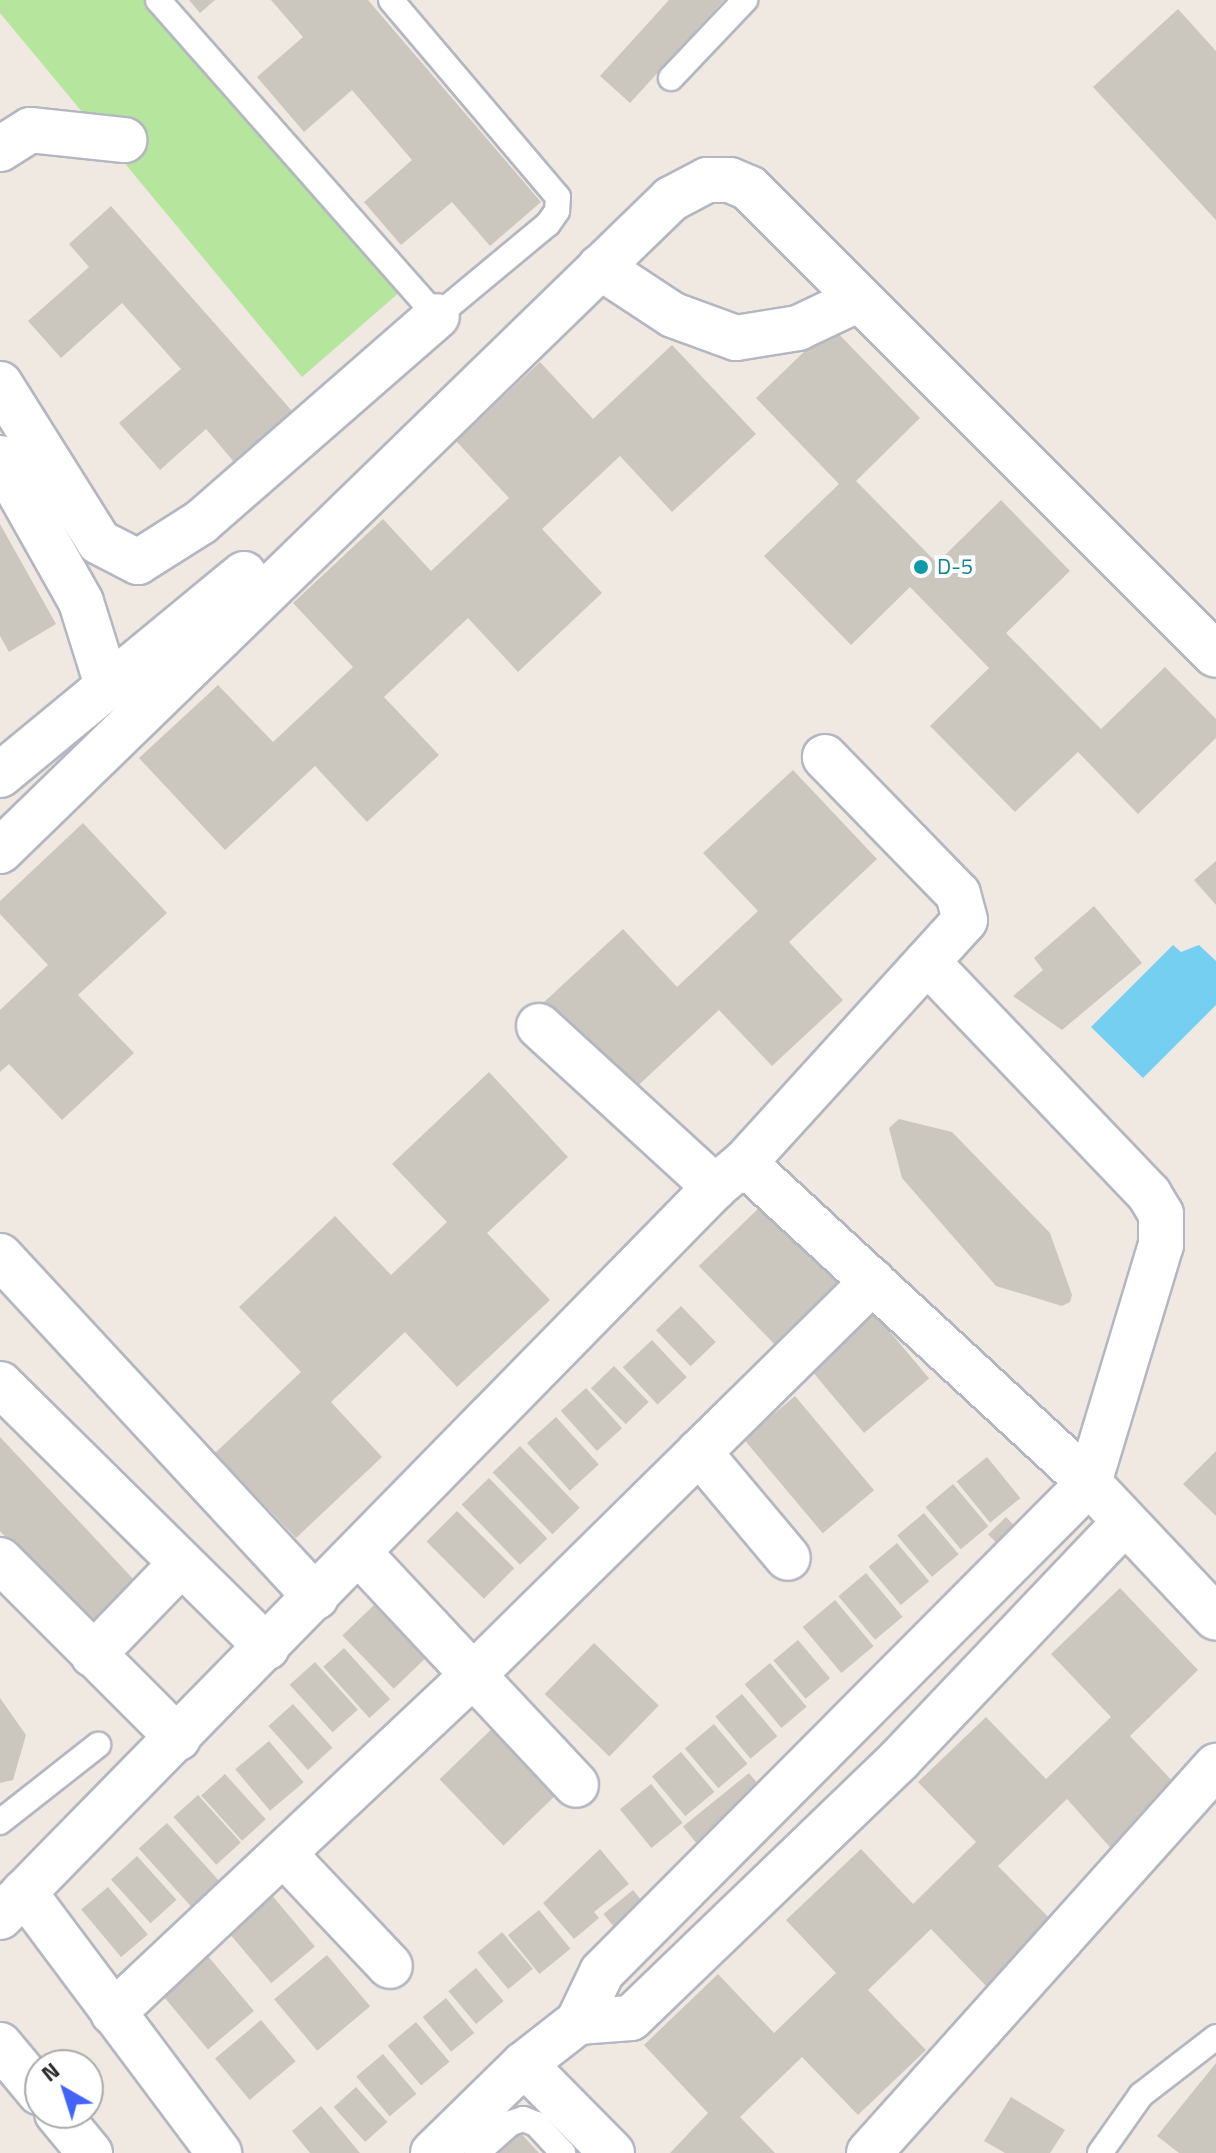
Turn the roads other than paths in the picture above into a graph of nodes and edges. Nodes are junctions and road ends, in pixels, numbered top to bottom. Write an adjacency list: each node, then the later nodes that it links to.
1 (158, 0): 9 (lane)
2 (391, 0): 9 (lane)
3 (745, 0): 4 (lane)
4 (671, 78)
5 (124, 140): 6 (street)
6 (0, 149)
7 (600, 267): 8 (street); 8 (street); 17 (street)
8 (859, 299): 13 (street)
9 (437, 316): 10 (street)
10 (0, 384)
11 (0, 458): 14 (street)
12 (244, 574): 14 (street)
13 (1216, 655)
14 (108, 688): 16 (street)
15 (825, 757): 18 (street)
16 (0, 775)
17 (0, 851)
18 (927, 962): 20 (street); 25 (street)
19 (539, 1026): 20 (street)
20 (729, 1175): 22 (street); 27 (street)
21 (0, 1256): 31 (street)
22 (873, 1281): 24 (street); 25 (street)
23 (0, 1384): 30 (street)
24 (699, 1452): 28 (street); 35 (street)
25 (1089, 1483): 26 (street); 45 (street)
26 (1125, 1522): 32 (street); 45 (street)
27 (360, 1554): 31 (street); 35 (street)
28 (788, 1558)
29 (0, 1560): 34 (street)
30 (181, 1564): 33 (street); 34 (street)
31 (316, 1597): 33 (street)
32 (1216, 1618)
33 (267, 1647): 36 (street)
34 (93, 1655): 36 (street)
35 (473, 1675): 39 (street); 41 (street)
36 (178, 1738): 42 (street)
37 (98, 1745): 40 (lane)
38 (1216, 1766): 57 (street)
39 (576, 1785)
40 (0, 1822)
41 (284, 1854): 43 (street); 44 (street)
42 (12, 1905): 44 (street)
43 (390, 1966)
44 (113, 2013): 52 (street)
45 (578, 2022): 48 (street)
46 (1216, 2037): 58 (lane)
47 (0, 2045): 49 (street)
48 (524, 2064): 53 (street); 56 (street)
49 (24, 2074)
50 (70, 2129): 51 (street)
51 (90, 2153)
52 (219, 2153)
53 (433, 2153)
54 (477, 2153): 55 (lane)
55 (563, 2153)
56 (612, 2153)
57 (869, 2153)
58 (1100, 2153)

